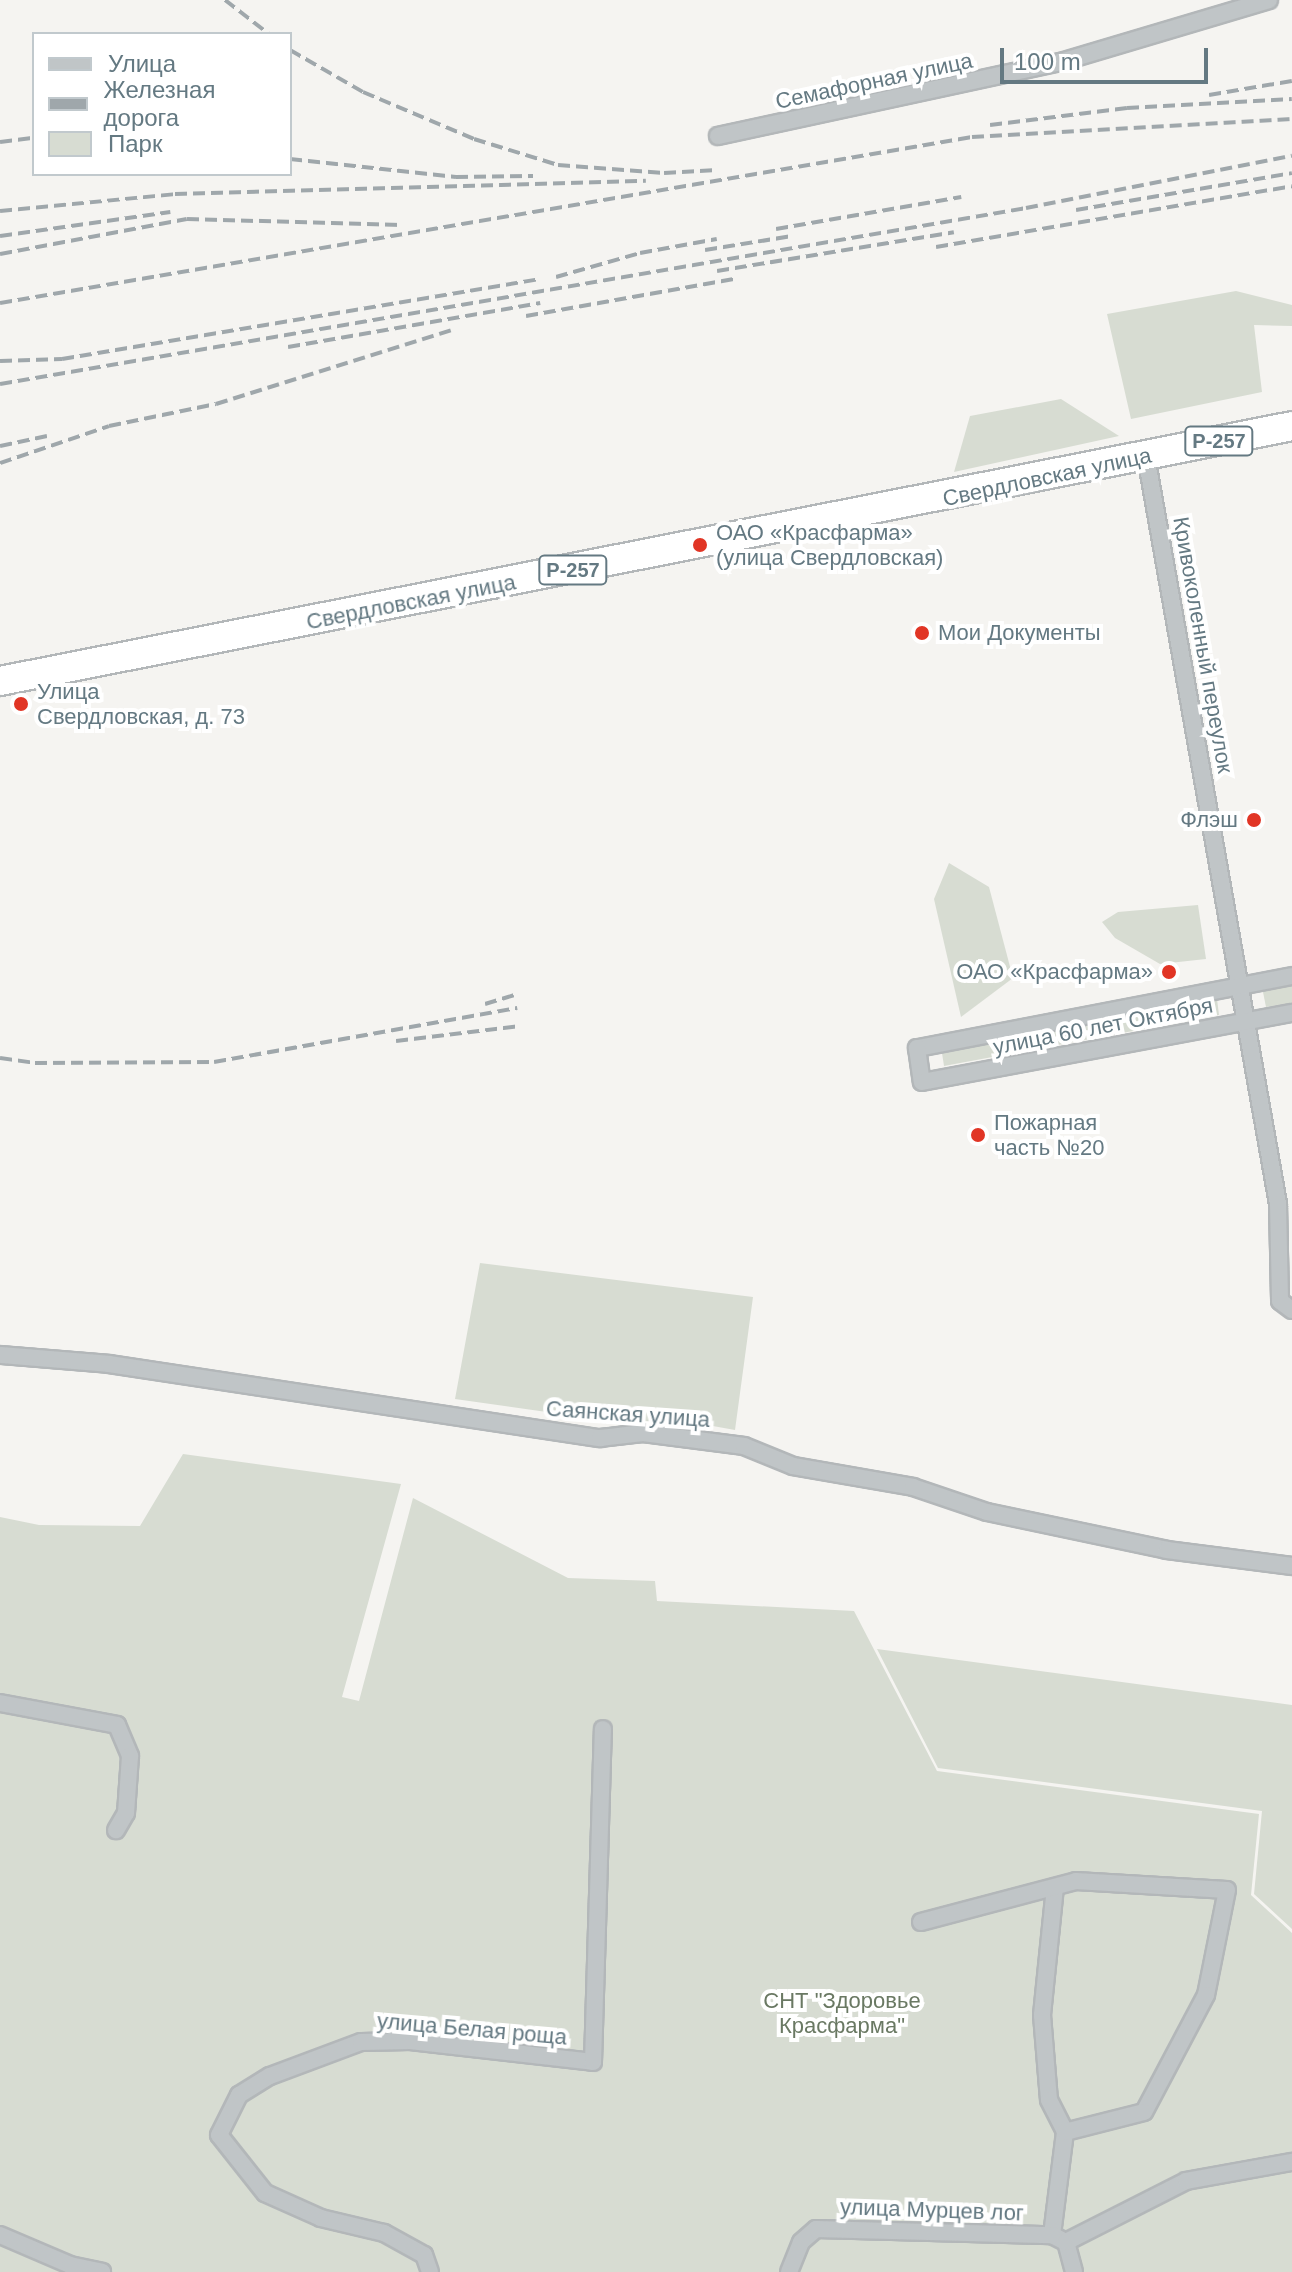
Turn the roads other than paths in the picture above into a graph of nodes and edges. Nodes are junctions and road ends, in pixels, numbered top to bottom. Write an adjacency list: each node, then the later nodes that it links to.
1 (1269, 0): 2 (street, Семафорная улица)
2 (718, 136)
3 (1292, 426): 4 (highway, Свердловская улица / Р-257)
4 (1146, 456): 5 (highway, Свердловская улица / Р-257); 7 (street, Кривоколенный переулок)
5 (0, 681)
6 (1292, 976): 7 (street, улица 60 лет Октября)
7 (1241, 984): 9 (street, Кривоколенный переулок); 9 (street, улица 60 лет Октября)
8 (1292, 1013): 9 (street, улица 60 лет Октября)
9 (1245, 1021): 10 (street, Кривоколенный переулок)
10 (1292, 1310)
11 (0, 1355): 12 (street, Саянская улица)
12 (1292, 1566)
13 (0, 1703): 15 (street)
14 (603, 1729): 24 (street, улица Белая роща)
15 (116, 1830)
16 (1055, 1887): 17 (street); 18 (street); 18 (street)
17 (921, 1922)
18 (1065, 2132): 21 (street)
19 (1292, 2162): 21 (street, улица Мурцев лог)
20 (0, 2235): 22 (street)
21 (1059, 2238): 25 (street, улица Мурцев лог); 26 (street)
22 (64, 2268): 23 (street)
23 (102, 2272)
24 (430, 2272)
25 (789, 2272)
26 (1074, 2272)

